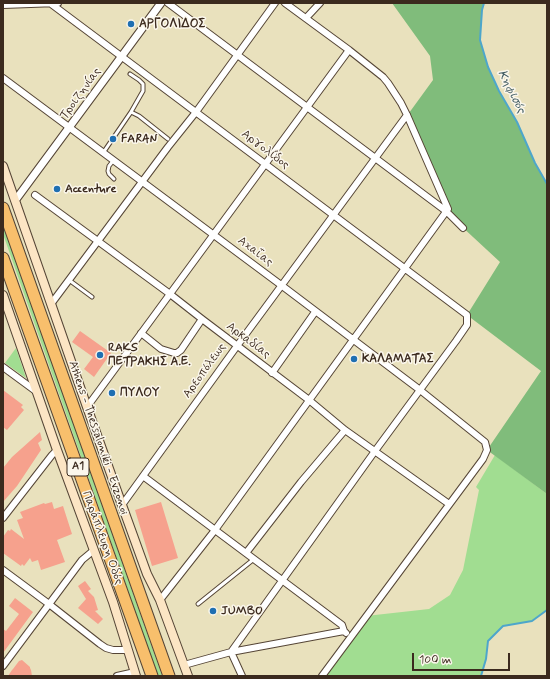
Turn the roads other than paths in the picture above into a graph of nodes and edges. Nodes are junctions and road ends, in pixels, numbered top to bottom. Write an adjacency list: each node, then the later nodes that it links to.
1 (50, 3): 2 (street); 8 (street); 12 (street, Αργολίδος)
2 (58, 3)
3 (161, 3): 12 (street, Τροιζηνίας)
4 (168, 3): 11 (street)
5 (275, 3): 11 (street)
6 (285, 3): 9 (street)
7 (320, 3): 9 (street)
8 (3, 4)
9 (306, 18): 10 (street)
10 (349, 50): 15 (street); 18 (street)
11 (237, 55): 15 (street); 17 (street)
12 (122, 57): 17 (street, Αργολίδος); 19 (street, Τροιζηνίας)
13 (130, 74): 16 (lane)
14 (3, 78): 19 (street, Αχαΐας)
15 (307, 107): 22 (street); 24 (street)
16 (131, 112): 20 (lane); 21 (lane)
17 (196, 112): 24 (street, Αργολίδος); 27 (street)
18 (407, 115): 22 (street, Αρεοπόλεως); 31 (street)
19 (69, 128): 21 (street, Αχαΐας); 29 (street, Τροιζηνίας)
20 (168, 139)
21 (103, 153): 23 (street, Αχαΐας)
22 (375, 158): 31 (street); 32 (street, Αρεοπόλεως)
23 (113, 161): 26 (lane); 27 (street, Αχαΐας)
24 (265, 164): 32 (street, Αργολίδος); 34 (street)
25 (3, 166): 43 (main road)
26 (114, 179)
27 (142, 182): 34 (street, Αχαΐας); 35 (street)
28 (35, 195): 35 (street, Αρκαδίας)
29 (17, 198)
30 (3, 208): 80 (highway, Athens - Thessaloniki - Evzonoi / Α1)
31 (446, 211): 33 (street); 37 (street)
32 (333, 214): 37 (street, Αργολίδος); 39 (street, Αρεοπόλεως)
33 (463, 228)
34 (213, 234): 39 (street, Αχαΐας); 40 (street)
35 (98, 241): 38 (street); 40 (street, Αρκαδίας)
36 (3, 258): 79 (highway, Α1)
37 (405, 268): 47 (street); 51 (street, Αργολίδος)
38 (69, 280): 42 (lane); 43 (street)
39 (281, 285): 44 (street, Αχαΐας); 48 (street, Αρεοπόλεως)
40 (170, 294): 45 (street, Αρκαδίας); 46 (street)
41 (3, 295): 52 (main road, Παράπλευρη Οδός)
42 (92, 297)
43 (51, 304): 54 (main road)
44 (316, 312): 47 (street, Αχαΐας); 50 (street)
45 (202, 319): 46 (street); 48 (street, Αρκαδίας)
46 (141, 333): 54 (street)
47 (352, 340): 51 (street, Αχαΐας); 53 (street)
48 (237, 346): 50 (street, Αρκαδίας); 58 (street, Αρεοπόλεως)
49 (4, 369): 52 (street)
50 (272, 373): 53 (street, Αρκαδίας)
51 (420, 390): 57 (street); 59 (street, Αχαΐας)
52 (37, 392): 56 (main road, Παράπλευρη Οδός)
53 (309, 400): 55 (street, Αρκαδίας); 62 (street)
54 (86, 407): 60 (main road)
55 (346, 430): 57 (street, Αρκαδίας); 64 (street)
56 (57, 450): 61 (street); 63 (main road, Παράπλευρη Οδός)
57 (375, 451): 59 (street, Αρκαδίας); 67 (street)
58 (143, 476): 60 (street, Αρεοπόλεως); 62 (street)
59 (448, 504): 72 (street)
60 (122, 505): 68 (main road)
61 (3, 518)
62 (215, 530): 64 (street); 68 (street)
63 (94, 550): 69 (street); 73 (main road, Παράπλευρη Οδός)
64 (246, 553): 65 (street)
65 (254, 559): 67 (street); 70 (lane)
66 (3, 570): 69 (street)
67 (282, 580): 71 (street); 74 (street)
68 (160, 600): 75 (main road)
69 (49, 604): 73 (street); 76 (street)
70 (198, 604)
71 (344, 631): 72 (street); 74 (street)
72 (351, 637): 83 (street)
73 (128, 650): 77 (main road, Παράπλευρη Οδός)
74 (230, 652): 75 (street); 82 (street)
75 (184, 665): 81 (main road)
76 (3, 666)
77 (136, 674): 78 (street)
78 (118, 676)
79 (152, 676)
80 (169, 676)
81 (188, 676)
82 (242, 676)
83 (322, 676)

